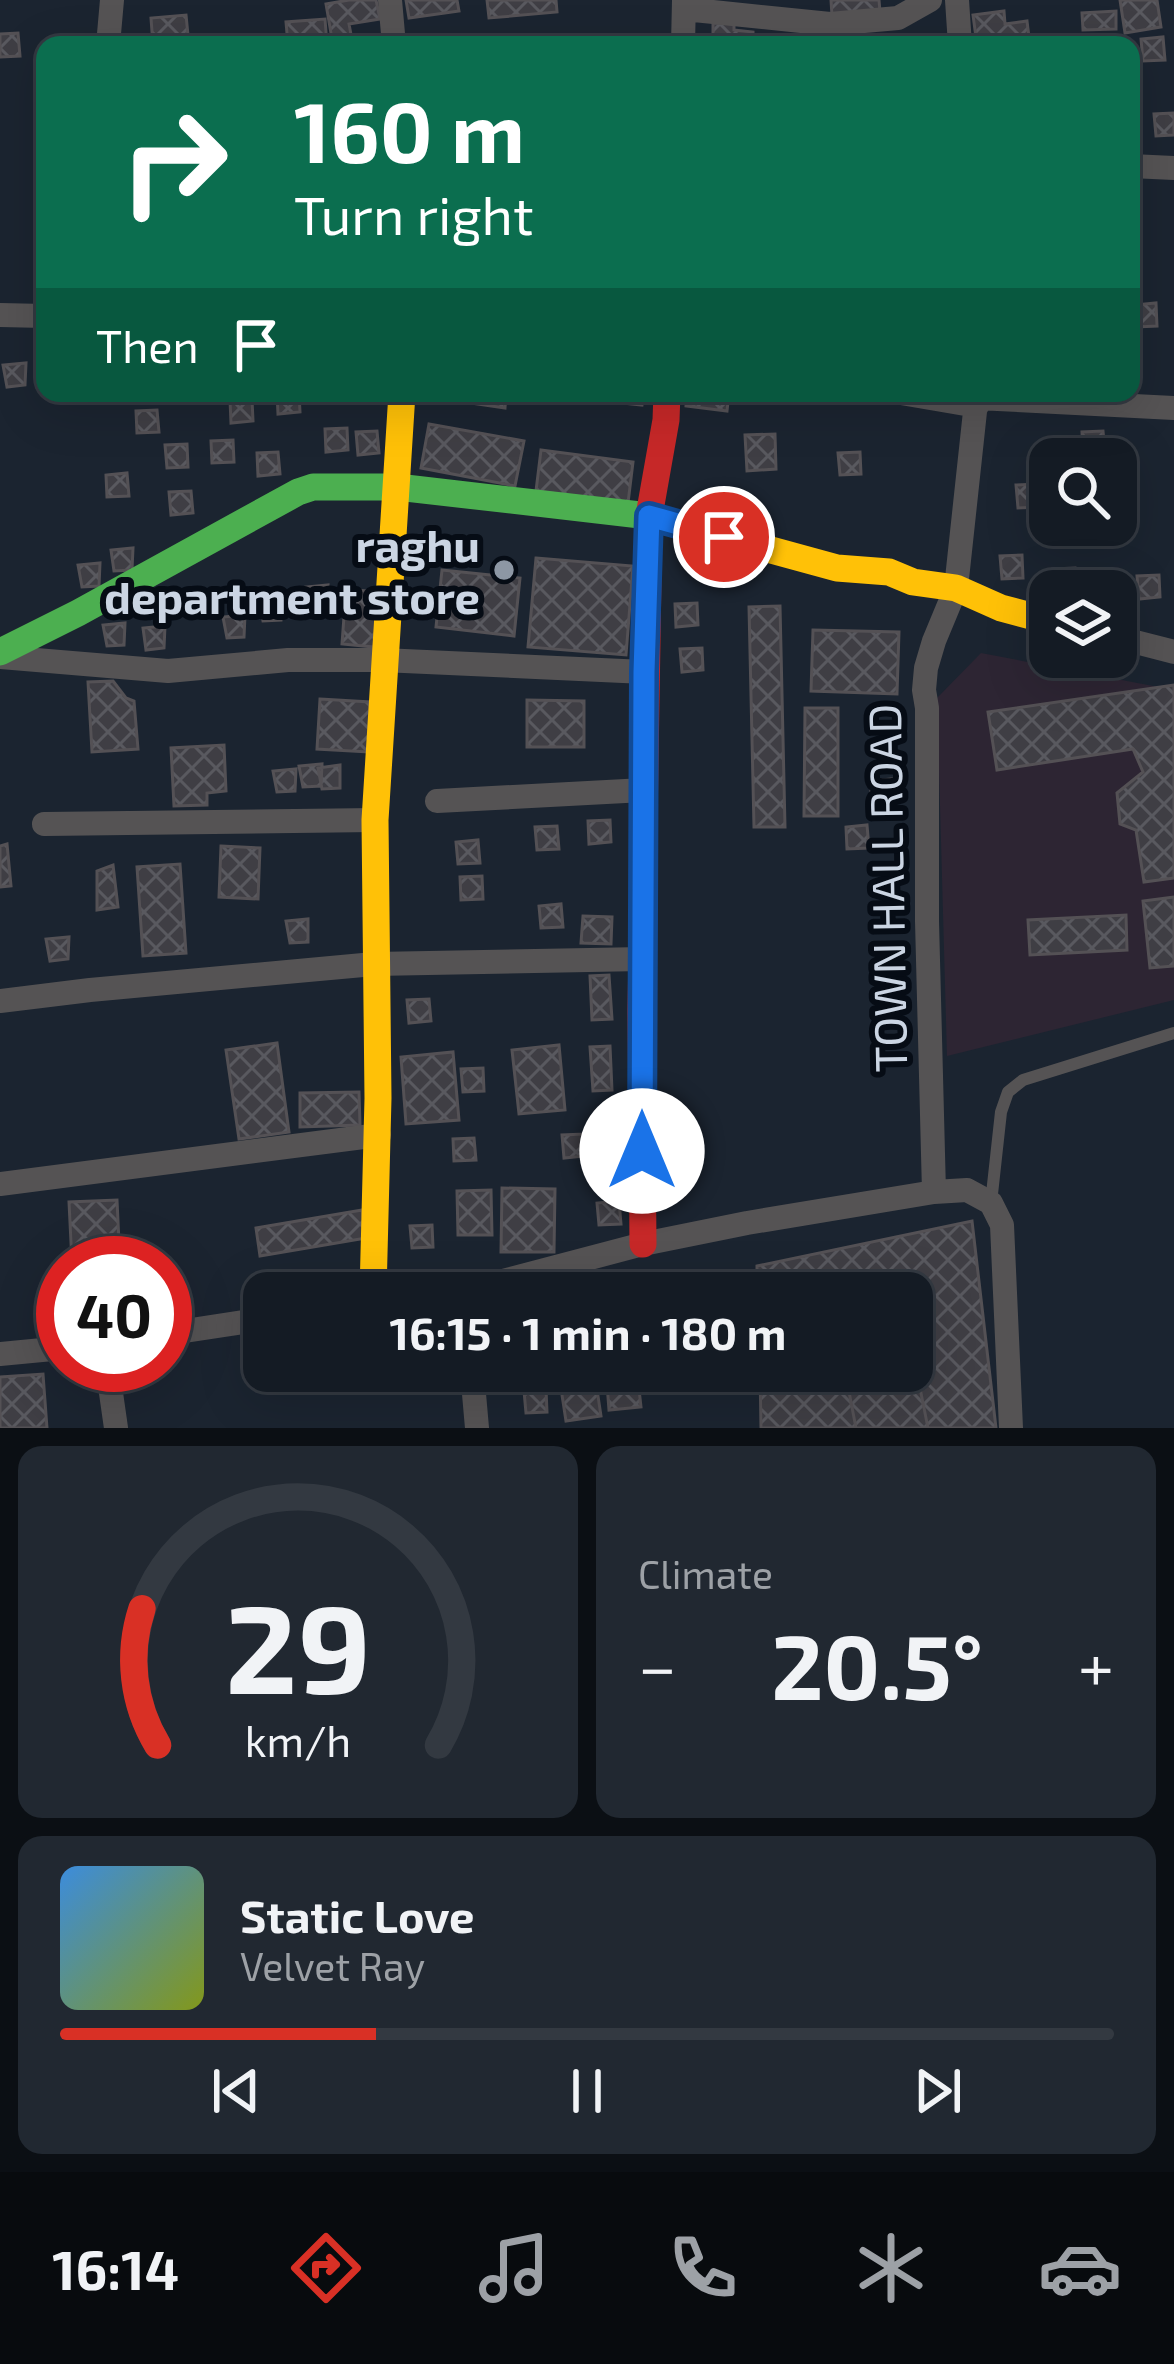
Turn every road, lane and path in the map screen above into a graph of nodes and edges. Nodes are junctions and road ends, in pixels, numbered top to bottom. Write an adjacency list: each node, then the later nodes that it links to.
1 (112, 0): 6 (street)
2 (390, 0): 7 (street)
3 (930, 0): 5 (street)
4 (957, 0): 9 (street)
5 (684, 4): 8 (street)
6 (109, 36)
7 (393, 36)
8 (683, 36)
9 (959, 36)
10 (1140, 166): 11 (street)
11 (1174, 168)
12 (0, 315): 13 (street)
13 (36, 316)
14 (402, 402): 19 (street)
15 (667, 402): 20 (street)
16 (977, 402): 21 (street, TOWN HALL ROAD)
17 (1043, 402): 18 (street)
18 (1174, 408)
19 (397, 487): 20 (street); 25 (street); 26 (street)
20 (649, 516): 21 (street); 27 (street)
21 (956, 588): 22 (street); 38 (street, TOWN HALL ROAD)
22 (1029, 616)
23 (1137, 643): 24 (street)
24 (1174, 652)
25 (0, 655): 26 (street)
26 (382, 660): 27 (street); 30 (street)
27 (644, 672): 28 (street)
28 (644, 790): 29 (street); 32 (street)
29 (437, 801)
30 (375, 820): 31 (street); 33 (street)
31 (44, 824)
32 (643, 959): 33 (street); 40 (street)
33 (374, 964): 34 (street); 36 (street)
34 (0, 1001)
35 (1174, 1033): 39 (lane)
36 (379, 1135): 37 (street); 41 (street)
37 (0, 1184)
38 (934, 1192): 39 (street); 40 (street)
39 (991, 1203): 51 (street)
40 (643, 1244): 42 (street)
41 (374, 1272)
42 (536, 1272)
43 (243, 1322): 44 (street)
44 (192, 1330)
45 (36, 1351): 46 (street)
46 (0, 1354)
47 (111, 1392): 49 (street)
48 (474, 1392): 50 (street)
49 (116, 1428)
50 (477, 1428)
51 (1011, 1428)

